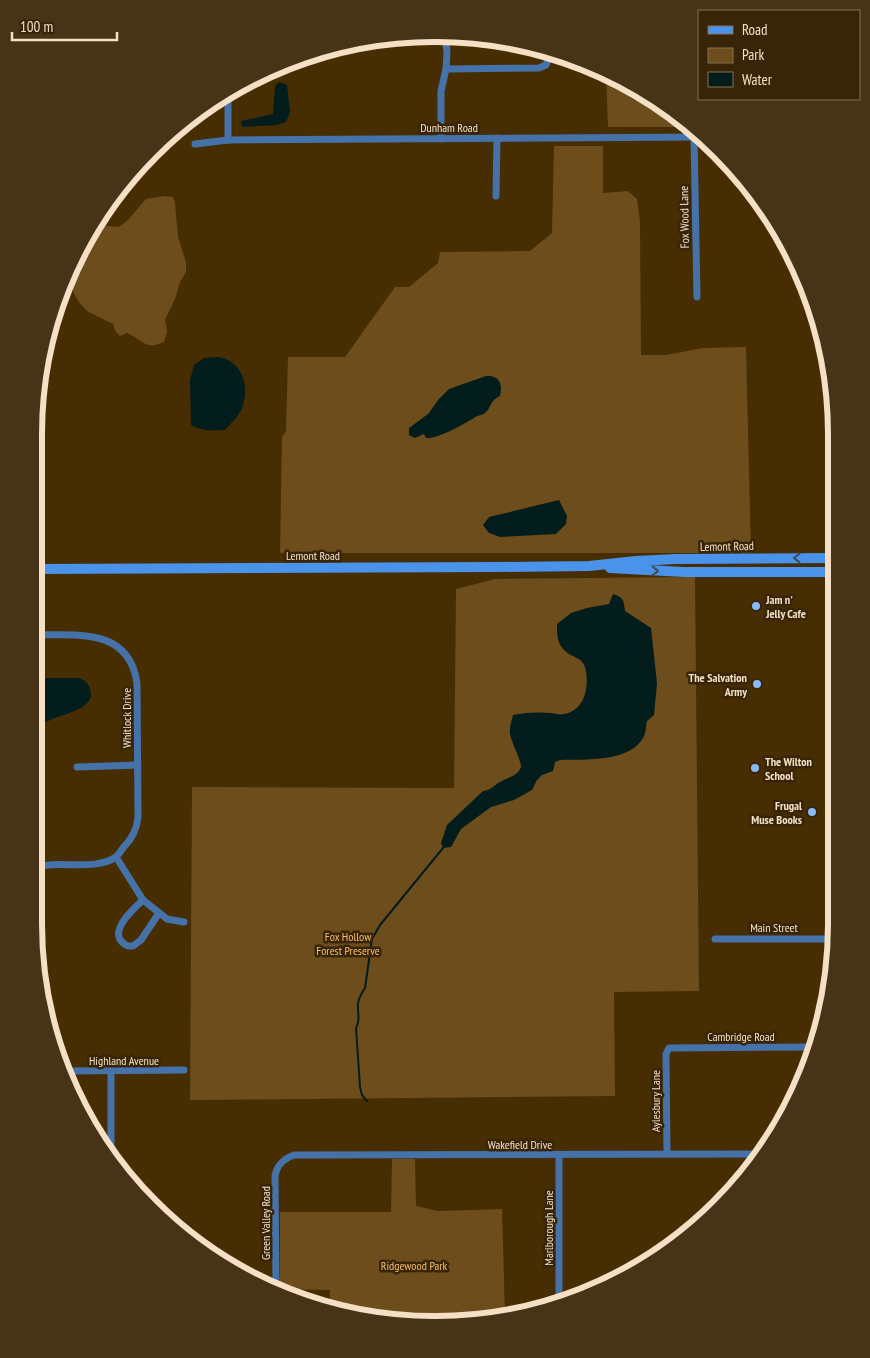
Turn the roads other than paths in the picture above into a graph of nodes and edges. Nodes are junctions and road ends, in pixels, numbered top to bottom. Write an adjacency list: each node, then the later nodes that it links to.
1 (446, 42): 3 (street)
2 (548, 59): 3 (street)
3 (446, 69): 7 (street)
4 (228, 102): 8 (street)
5 (497, 138): 6 (street, Dunham Road); 7 (street, Dunham Road); 11 (street)
6 (692, 138)
7 (441, 139): 8 (street, Dunham Road)
8 (228, 140): 10 (street, Dunham Road)
9 (694, 140): 12 (street, Fox Wood Lane)
10 (195, 144)
11 (496, 196)
12 (697, 297)
13 (828, 558): 14 (main road, Lemont Road, one-way to 14)
14 (589, 566): 15 (main road, Lemont Road); 16 (main road, Lemont Road, one-way to 16)
15 (42, 569)
16 (828, 572)
17 (42, 635): 18 (street, Whitlock Drive)
18 (138, 765): 19 (street); 20 (street, Whitlock Drive)
19 (77, 767)
20 (116, 857): 21 (street); 22 (street)
21 (42, 866)
22 (143, 900): 23 (street); 23 (street)
23 (159, 914): 24 (street)
24 (184, 922)
25 (715, 938): 26 (street, Main Street)
26 (827, 939)
27 (808, 1047): 28 (street, Cambridge Road)
28 (669, 1048): 33 (street, Aylesbury Lane)
29 (184, 1070): 31 (street, Highland Avenue)
30 (71, 1071): 31 (street, Highland Avenue)
31 (111, 1071): 32 (street)
32 (111, 1144)
33 (667, 1154): 34 (street, Wakefield Drive); 35 (street, Wakefield Drive)
34 (752, 1154)
35 (559, 1155): 36 (street, Wakefield Drive); 38 (street, Marlborough Lane)
36 (283, 1160): 37 (street, Green Valley Road)
37 (276, 1282)
38 (559, 1296)

